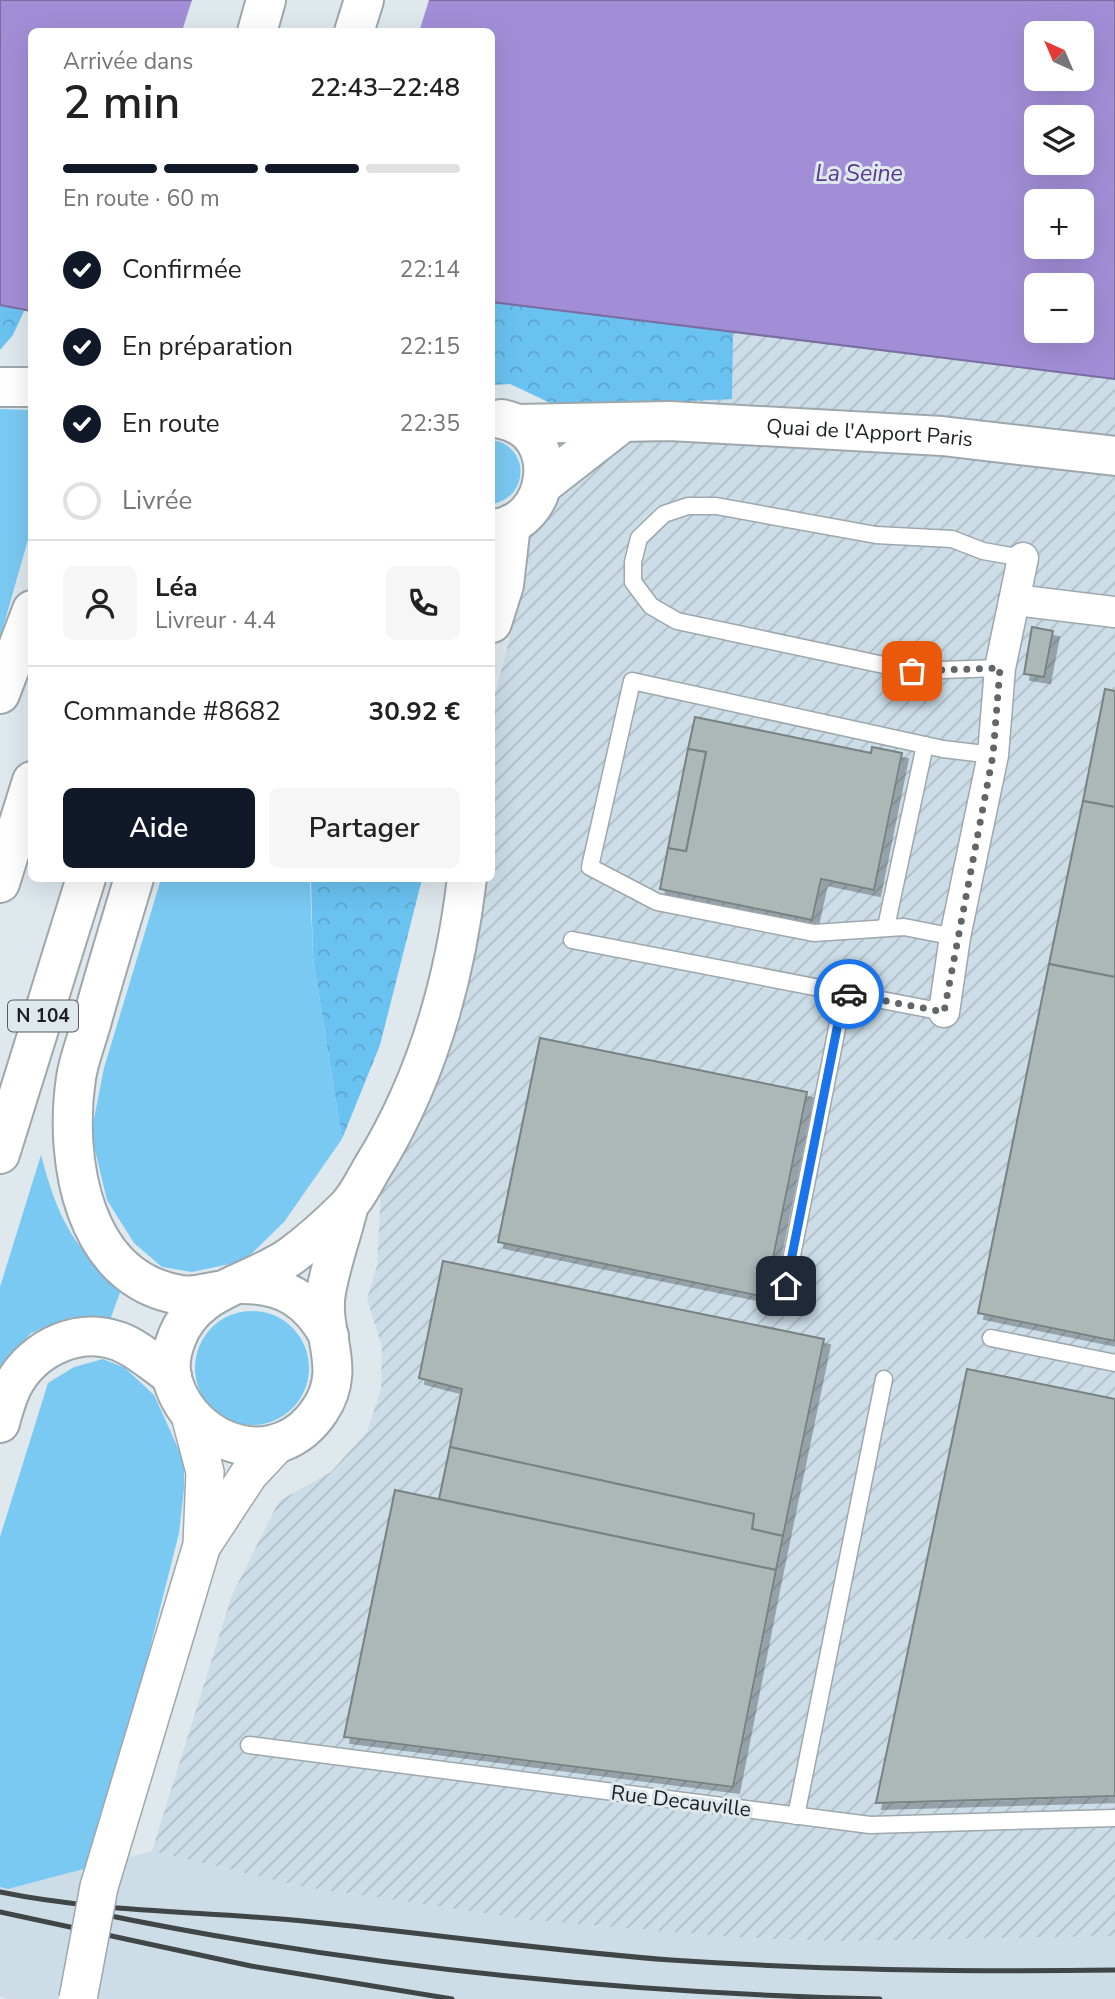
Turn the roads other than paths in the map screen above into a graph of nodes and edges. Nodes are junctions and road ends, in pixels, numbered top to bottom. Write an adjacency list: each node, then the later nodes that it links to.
1 (266, 0): 3 (main road)
2 (363, 0): 4 (main road)
3 (258, 28)
4 (355, 28)
5 (0, 387): 6 (main road)
6 (28, 387)
7 (504, 421): 8 (main road, Quai de l'Apport Paris); 10 (main road)
8 (622, 423): 9 (main road, Quai de l'Apport Paris); 10 (main road)
9 (1115, 456)
10 (545, 483): 11 (main road)
11 (502, 527): 15 (main road)
12 (1023, 558): 13 (street); 17 (lane)
13 (1015, 600): 14 (street); 17 (street)
14 (1115, 612)
15 (495, 614)
16 (28, 620): 18 (main road)
17 (1000, 668): 20 (street)
18 (0, 694)
19 (925, 745): 20 (lane); 26 (lane); 26 (lane)
20 (993, 755): 27 (street)
21 (28, 794): 25 (main road)
22 (85, 882): 31 (main road, N 104)
23 (133, 882): 34 (main road)
24 (466, 882): 32 (main road)
25 (0, 883)
26 (886, 928): 27 (lane)
27 (956, 937): 30 (street)
28 (572, 940): 29 (lane)
29 (844, 993): 30 (lane); 33 (lane)
30 (944, 1012)
31 (0, 1154)
32 (349, 1205): 34 (main road); 35 (main road)
33 (786, 1286)
34 (230, 1287): 35 (main road); 38 (main road)
35 (329, 1336): 42 (main road)
36 (991, 1338): 37 (lane)
37 (1115, 1363)
38 (172, 1376): 40 (main road); 41 (main road)
39 (884, 1379): 45 (lane)
40 (191, 1419): 42 (main road); 43 (street)
41 (0, 1423)
42 (279, 1442): 43 (street)
43 (202, 1545): 47 (street, bridge)
44 (248, 1745): 45 (lane, Rue Decauville)
45 (796, 1816): 46 (lane, Rue Decauville)
46 (1115, 1818)
47 (78, 1999)

